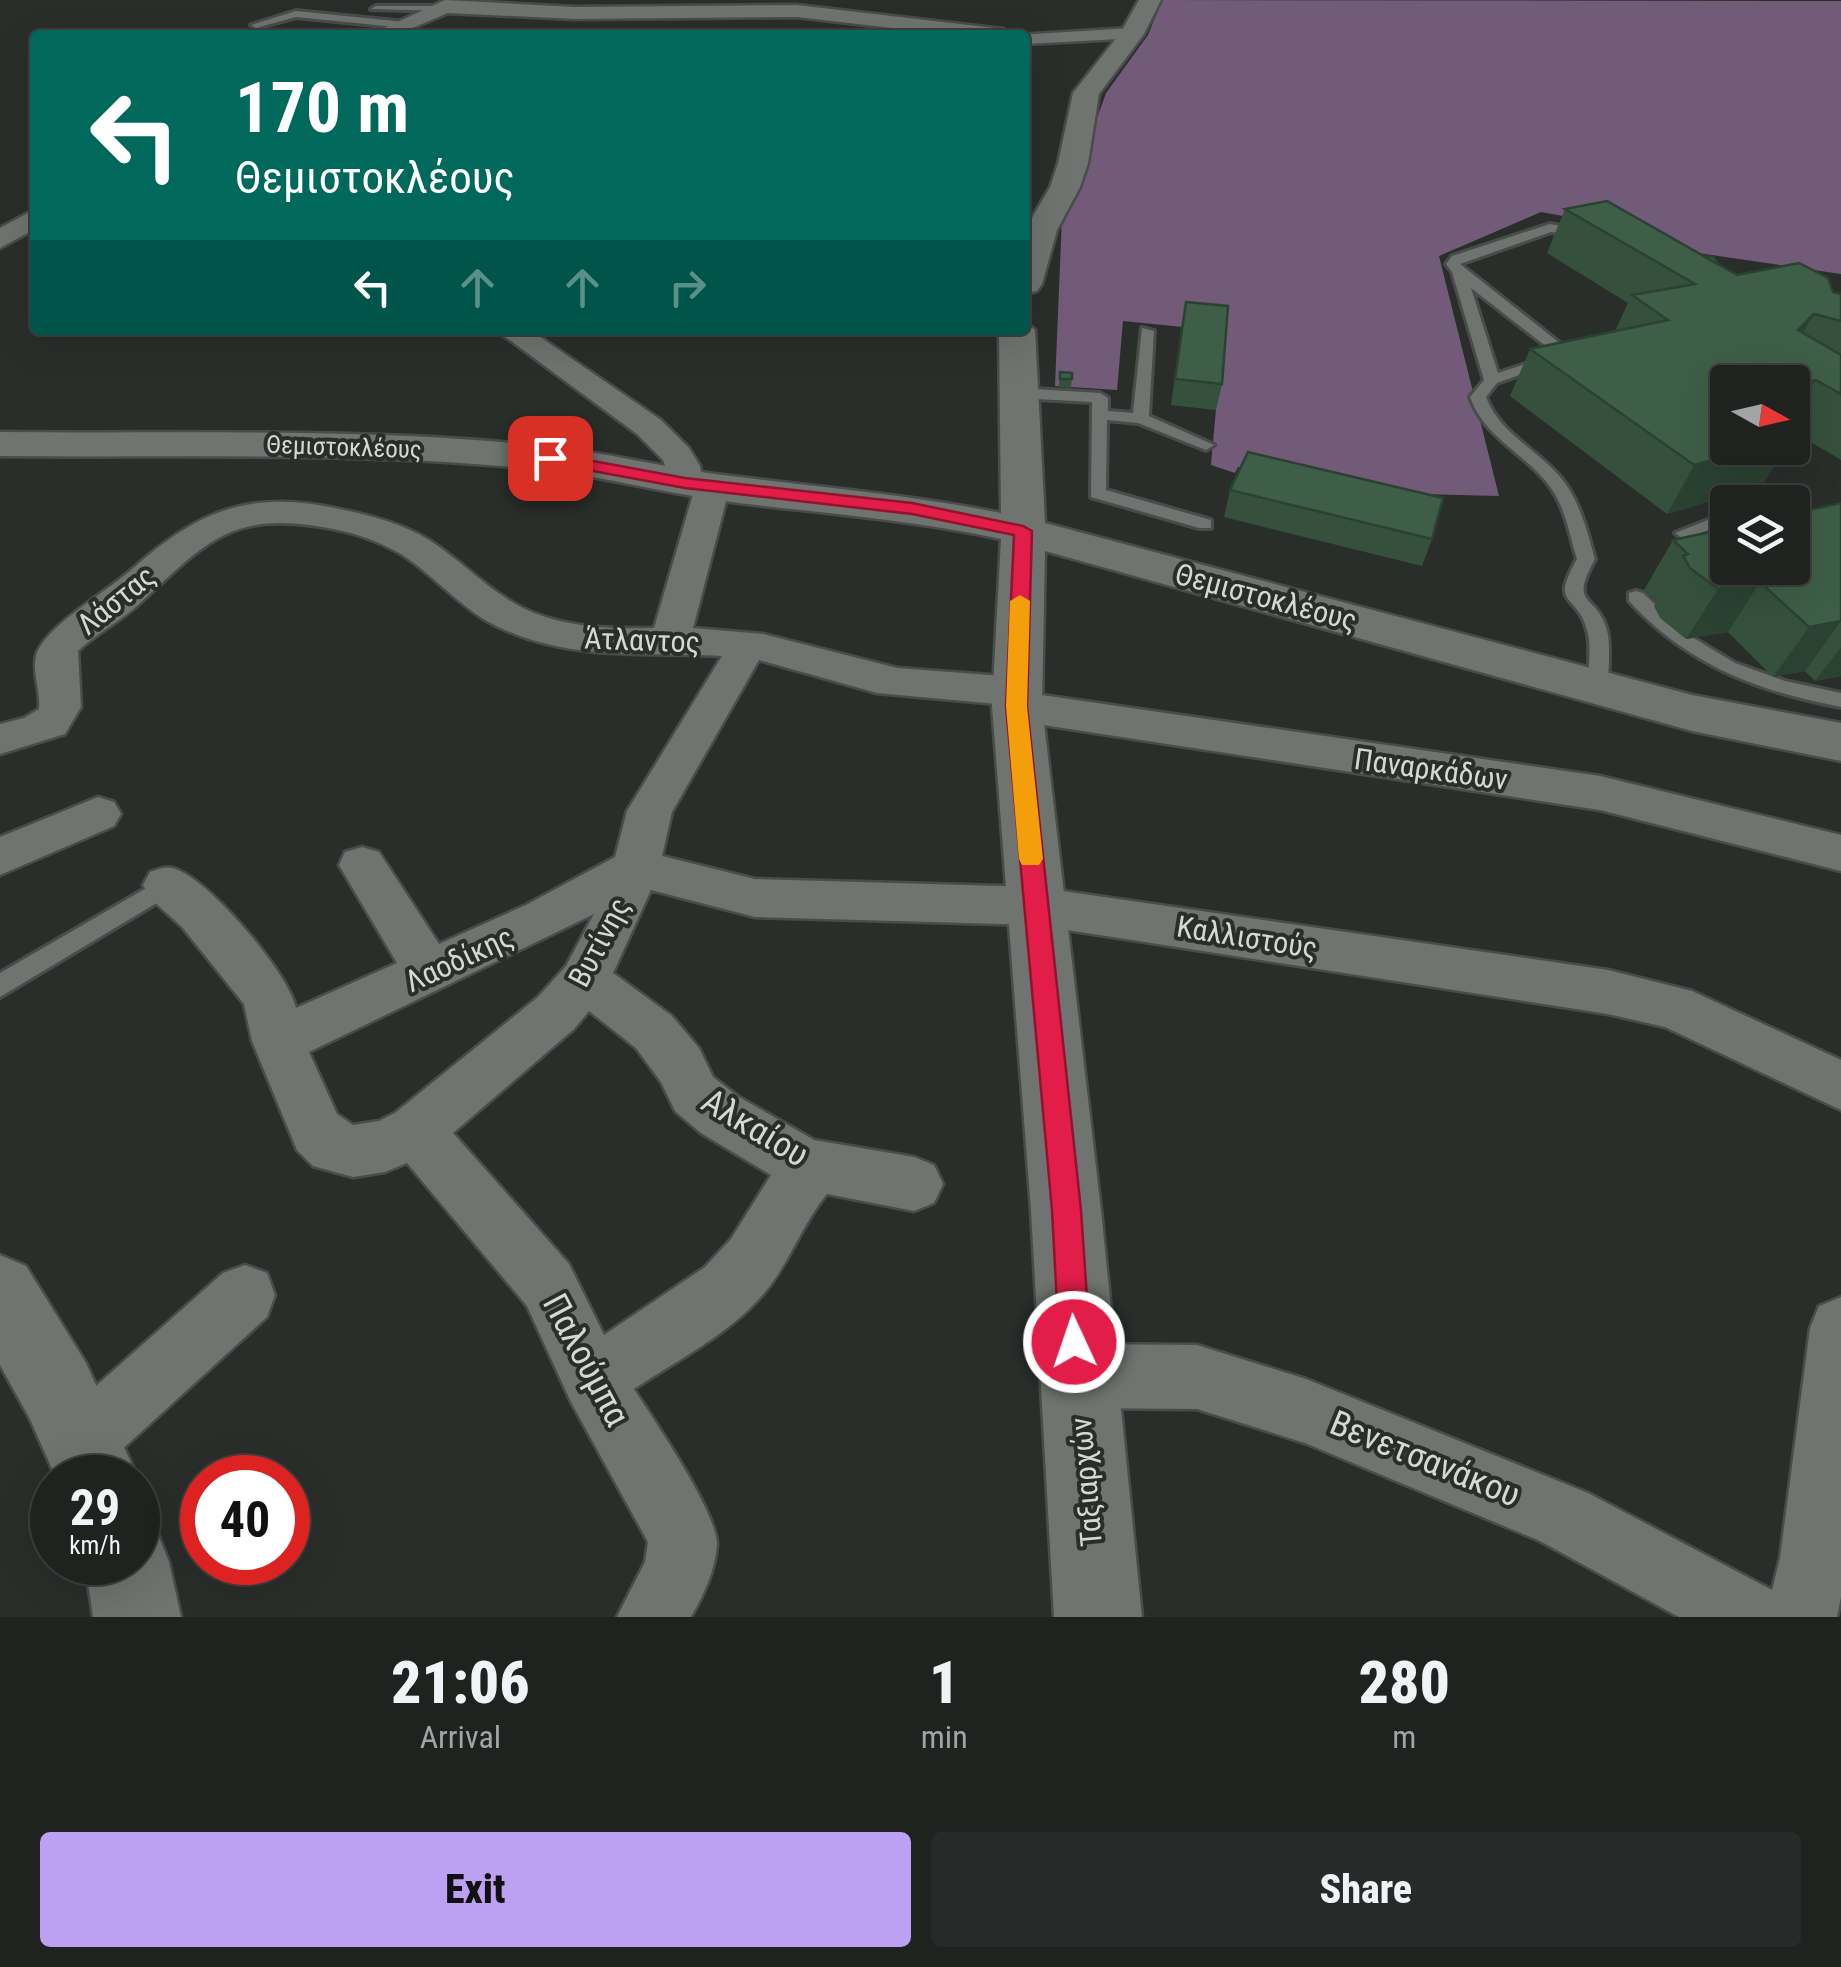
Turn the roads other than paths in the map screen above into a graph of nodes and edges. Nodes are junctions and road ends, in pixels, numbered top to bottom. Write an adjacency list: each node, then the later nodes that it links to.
1 (1150, 0): 10 (street)
2 (320, 3): 3 (lane)
3 (450, 5): 5 (street); 7 (street)
4 (778, 5): 5 (street); 9 (street)
5 (673, 6)
6 (256, 25): 7 (lane)
7 (404, 25): 8 (street)
8 (392, 30)
9 (965, 30)
10 (1132, 34): 11 (street); 15 (street)
11 (1030, 38)
12 (30, 219): 14 (street)
13 (1580, 232): 16 (lane)
14 (0, 240)
15 (1030, 267)
16 (1459, 272): 20 (lane); 20 (lane)
17 (1147, 331): 23 (lane)
18 (518, 335): 27 (street)
19 (1018, 335): 21 (street, Ταξιαρχών)
20 (1492, 380): 36 (lane)
21 (1017, 393): 22 (lane); 31 (street, Ταξιαρχών)
22 (1099, 415): 23 (lane); 29 (lane)
23 (1141, 418): 25 (lane)
24 (0, 444): 27 (street, Θεμιστοκλέους)
25 (1206, 445)
26 (0, 472): 27 (street, Θεμιστοκλέους)
27 (699, 484): 31 (street, Θεμιστοκλέους); 34 (street)
28 (236, 516): 34 (street, Άτλαντος); 39 (street, Λάστας)
29 (1205, 524)
30 (1710, 524): 32 (lane)
31 (1023, 531): 36 (street, Θεμιστοκλέους); 37 (street, Ταξιαρχών)
32 (1710, 545)
33 (1636, 597): 38 (lane)
34 (670, 641): 35 (street, Άτλαντος)
35 (748, 645): 37 (street, Άτλαντος); 45 (street, Βυτίνης)
36 (1598, 687): 40 (street, Θεμιστοκλέους)
37 (1016, 699): 42 (street, Παναρκάδων); 47 (street, Ταξιαρχών)
38 (1841, 700)
39 (0, 739)
40 (1841, 742)
41 (98, 814): 43 (street)
42 (1841, 853)
43 (0, 857)
44 (362, 864): 48 (street)
45 (636, 868): 47 (street, Καλλιστούς); 48 (street, Λαοδίκης); 49 (street, Βυτίνης)
46 (167, 885): 50 (lane); 51 (street)
47 (1035, 906): 52 (street, Καλλιστούς); 59 (street, Ταξιαρχών)
48 (430, 972): 51 (street, Λαοδίκης)
49 (584, 981): 53 (street, Βυτίνης); 54 (street, Αλκαίου)
50 (0, 986)
51 (278, 1041): 53 (street, Βυτίνης)
52 (1841, 1086)
53 (415, 1131): 60 (street, Παλούμπα)
54 (811, 1170): 55 (street, Αλκαίου); 60 (street)
55 (914, 1184)
56 (0, 1292): 61 (street)
57 (245, 1295): 62 (street)
58 (1841, 1328): 63 (street)
59 (1076, 1376): 67 (street, Ταξιαρχών); 68 (street, Βενετσανάκου)
60 (593, 1380): 66 (street, Παλούμπα)
61 (88, 1455)
62 (94, 1455)
63 (1831, 1508): 69 (street)
64 (131, 1585): 65 (street)
65 (137, 1617)
66 (653, 1617)
67 (1098, 1617)
68 (1750, 1617)
69 (1801, 1617)

